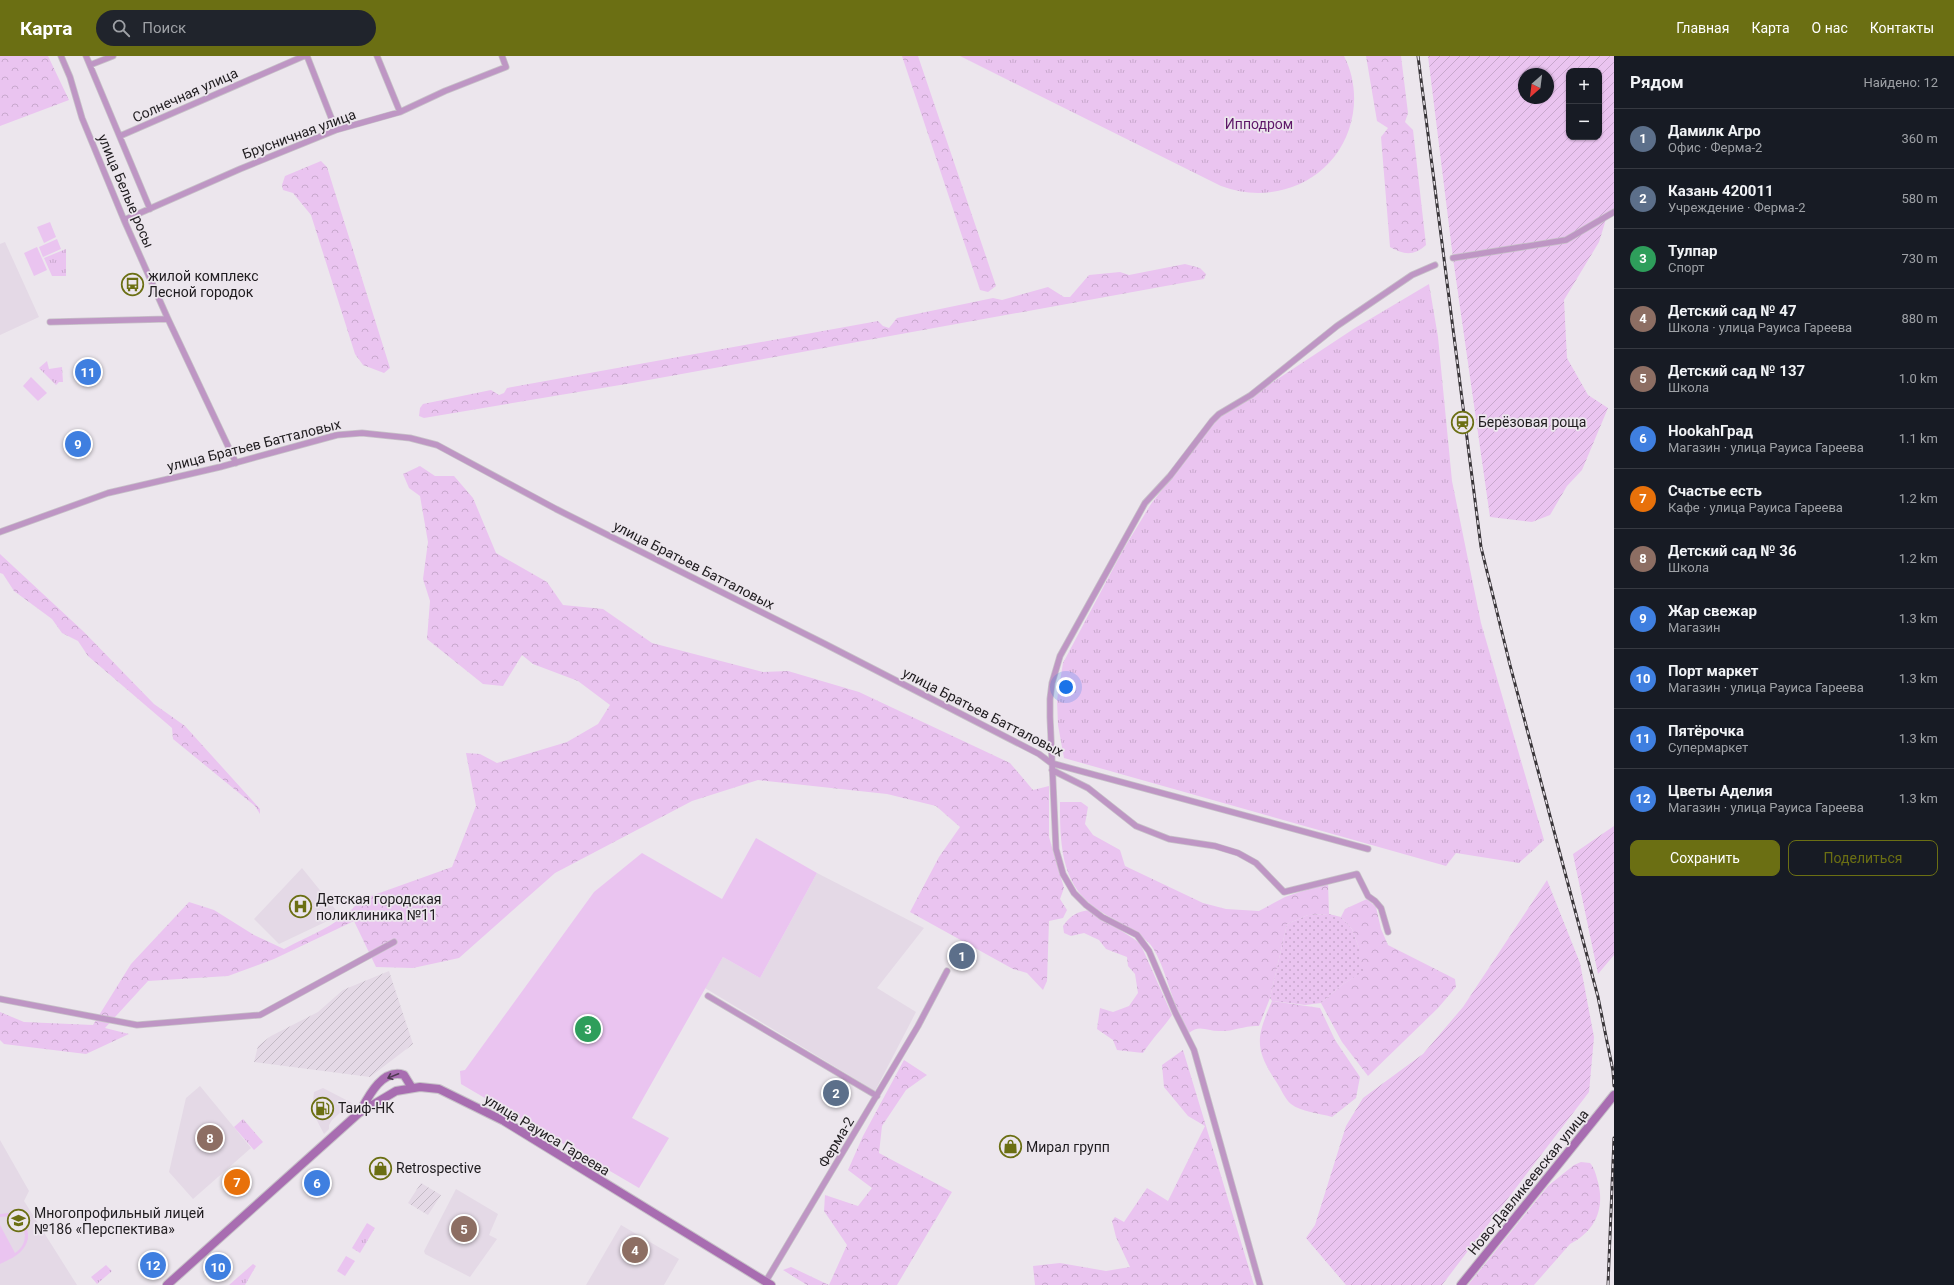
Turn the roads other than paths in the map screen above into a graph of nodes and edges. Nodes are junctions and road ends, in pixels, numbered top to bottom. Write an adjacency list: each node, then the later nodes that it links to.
1 (61, 56): 13 (street, улица Белые росы)
2 (86, 56): 7 (street)
3 (113, 56): 7 (street)
4 (305, 56): 9 (street); 10 (street, Солнечная улица)
5 (377, 56): 8 (street)
6 (502, 56): 8 (street, Брусничная улица)
7 (90, 65): 10 (street)
8 (400, 112): 9 (street, Брусничная улица)
9 (336, 130): 11 (street, Брусничная улица)
10 (120, 136): 11 (street)
11 (150, 209): 13 (street, Брусничная улица)
12 (1614, 212): 14 (street)
13 (124, 220): 16 (street, улица Белые росы)
14 (1453, 258)
15 (1435, 265): 20 (street)
16 (168, 319): 17 (street); 18 (street, улица Белые росы)
17 (50, 322)
18 (236, 463): 19 (street, улица Братьев Батталовых); 20 (street, улица Братьев Батталовых)
19 (0, 532)
20 (1051, 763): 21 (street); 22 (street, улица Братьев Батталовых)
21 (1052, 770): 23 (street); 34 (street)
22 (1368, 849)
23 (1388, 932)
24 (394, 942): 27 (street)
25 (947, 971): 30 (street, Ферма-2)
26 (708, 996): 30 (street)
27 (0, 999)
28 (412, 1088): 31 (street, улица Рауиса Гареева); 31 (street, one-way to 31); 32 (street, улица Рауиса Гареева)
29 (1614, 1095): 35 (street, Ново-Давликеевская улица)
30 (877, 1096): 32 (street, Ферма-2)
31 (359, 1113): 33 (street, улица Рауиса Гареева)
32 (768, 1283)
33 (167, 1285)
34 (1260, 1285)
35 (1461, 1285)

